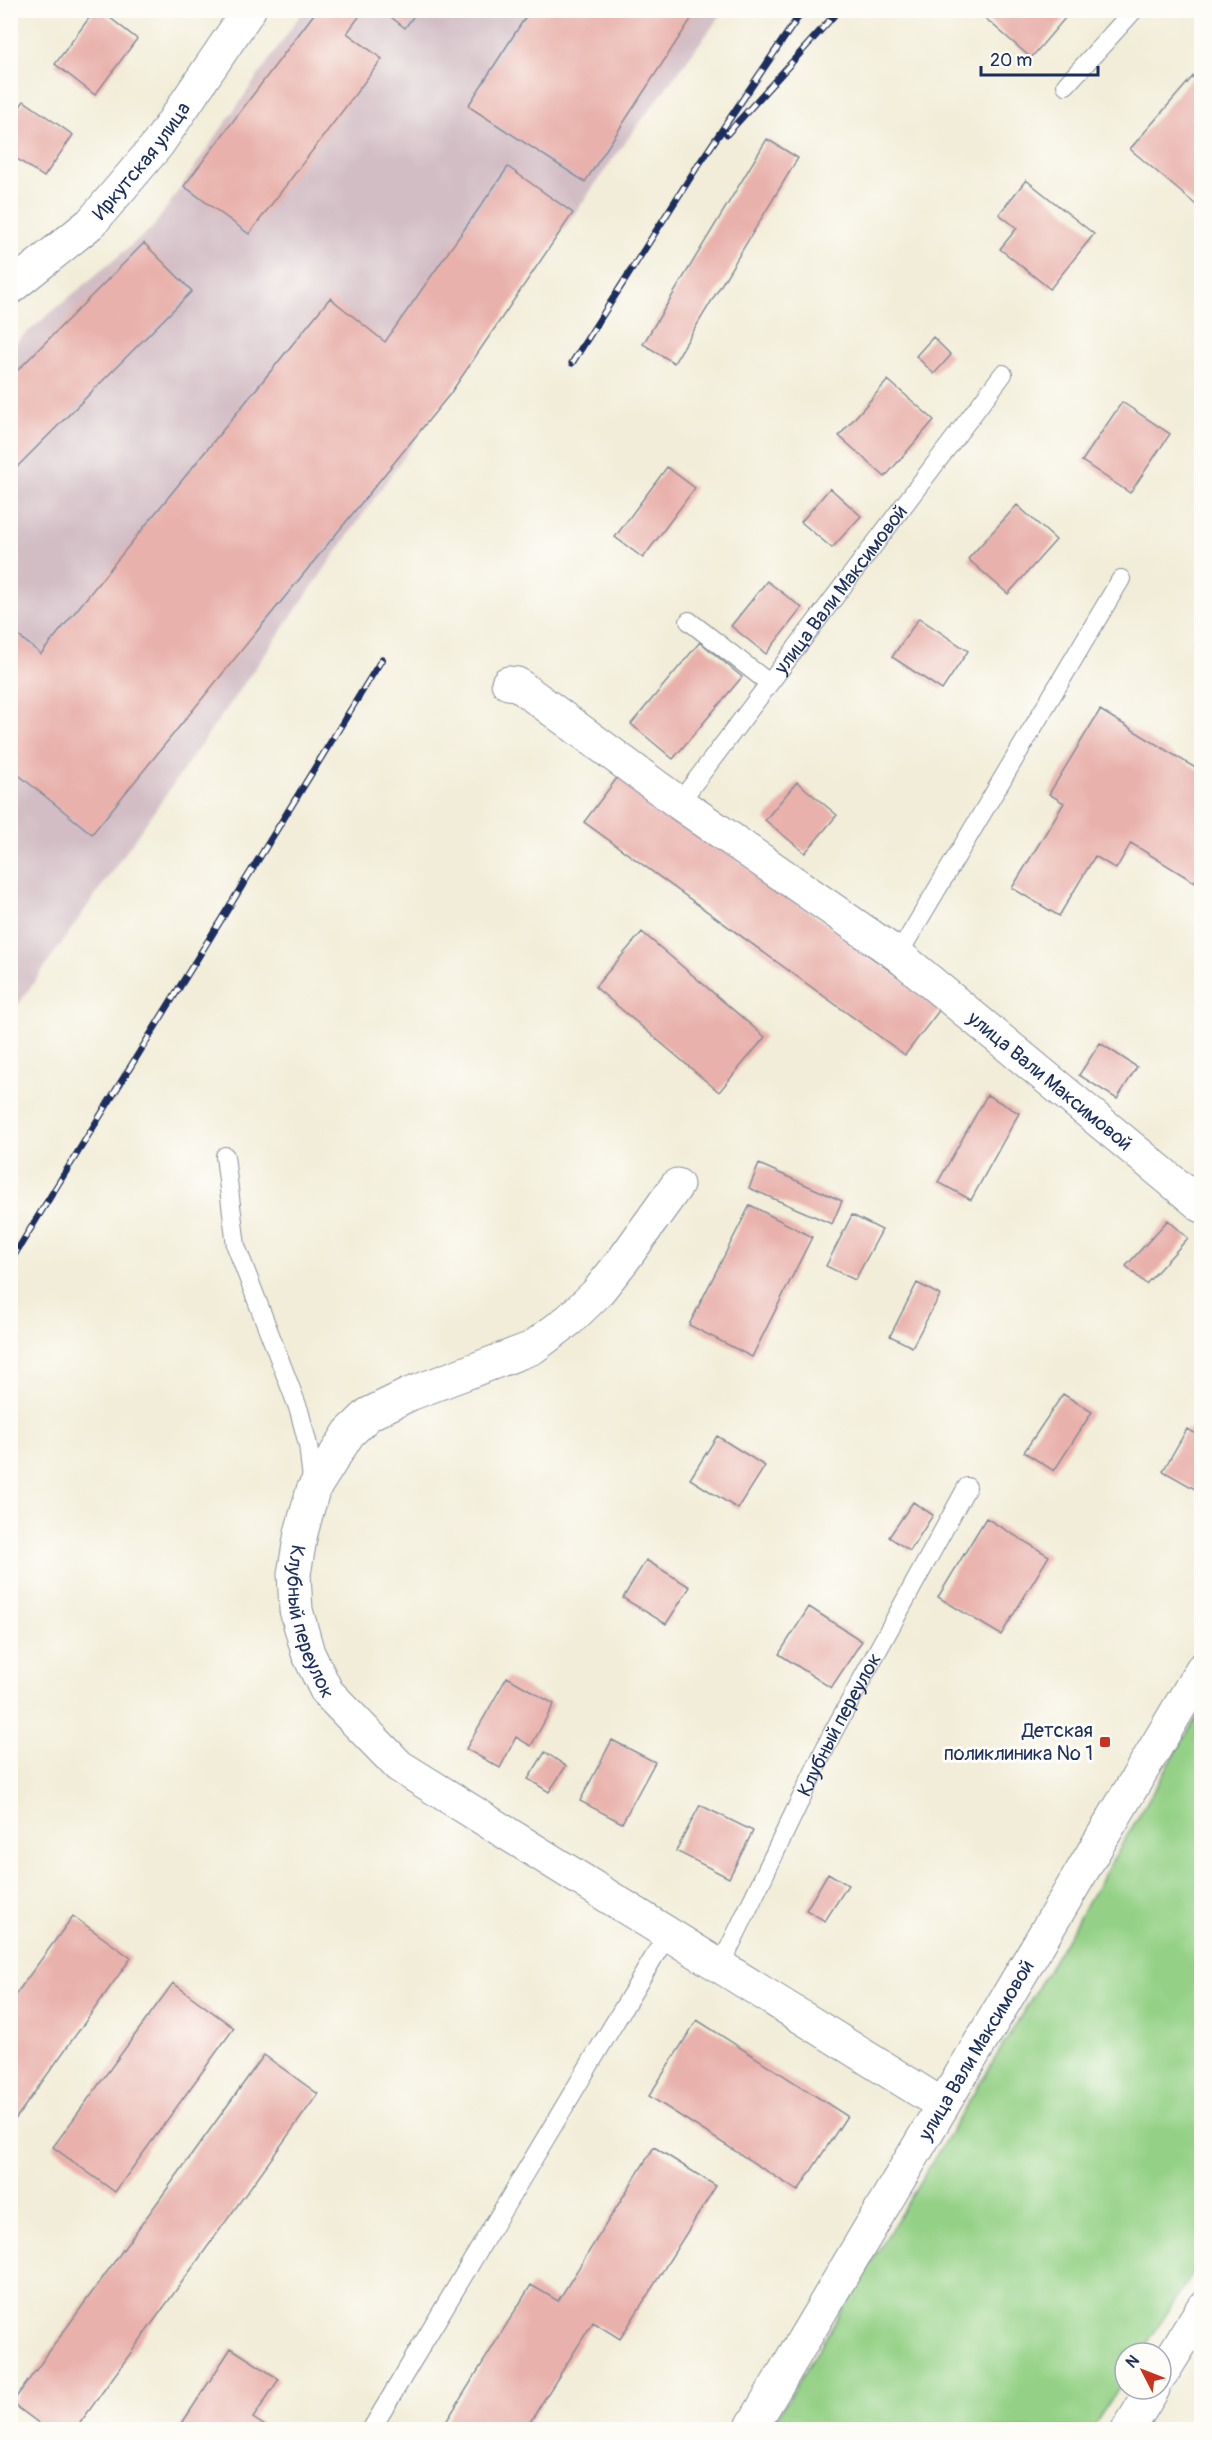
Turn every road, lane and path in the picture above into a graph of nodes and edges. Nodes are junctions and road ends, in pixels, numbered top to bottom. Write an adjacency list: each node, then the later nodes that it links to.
1 (249, 10): 4 (street, Иркутская улица)
2 (1134, 10): 3 (lane)
3 (1066, 85)
4 (10, 288)
5 (1003, 374): 9 (lane, улица Вали Максимовой)
6 (1120, 579): 11 (lane)
7 (689, 621): 9 (lane)
8 (508, 684): 10 (street, улица Вали Максимовой)
9 (769, 684): 10 (lane, улица Вали Максимовой)
10 (679, 803): 11 (street, улица Вали Максимовой)
11 (898, 955): 14 (street, улица Вали Максимовой)
12 (225, 1156): 16 (lane)
13 (677, 1185): 16 (street, Клубный переулок)
14 (1202, 1206)
15 (967, 1487): 19 (lane, Клубный переулок)
16 (313, 1490): 18 (street, Клубный переулок)
17 (1202, 1669): 20 (street, улица Вали Максимовой)
18 (667, 1935): 19 (street, Клубный переулок); 24 (lane)
19 (720, 1967): 20 (street, Клубный переулок)
20 (941, 2104): 25 (street, улица Вали Максимовой)
21 (1202, 2309): 22 (street)
22 (1173, 2356)
23 (1146, 2401): 26 (street)
24 (371, 2430)
25 (750, 2430)
26 (1128, 2430)

